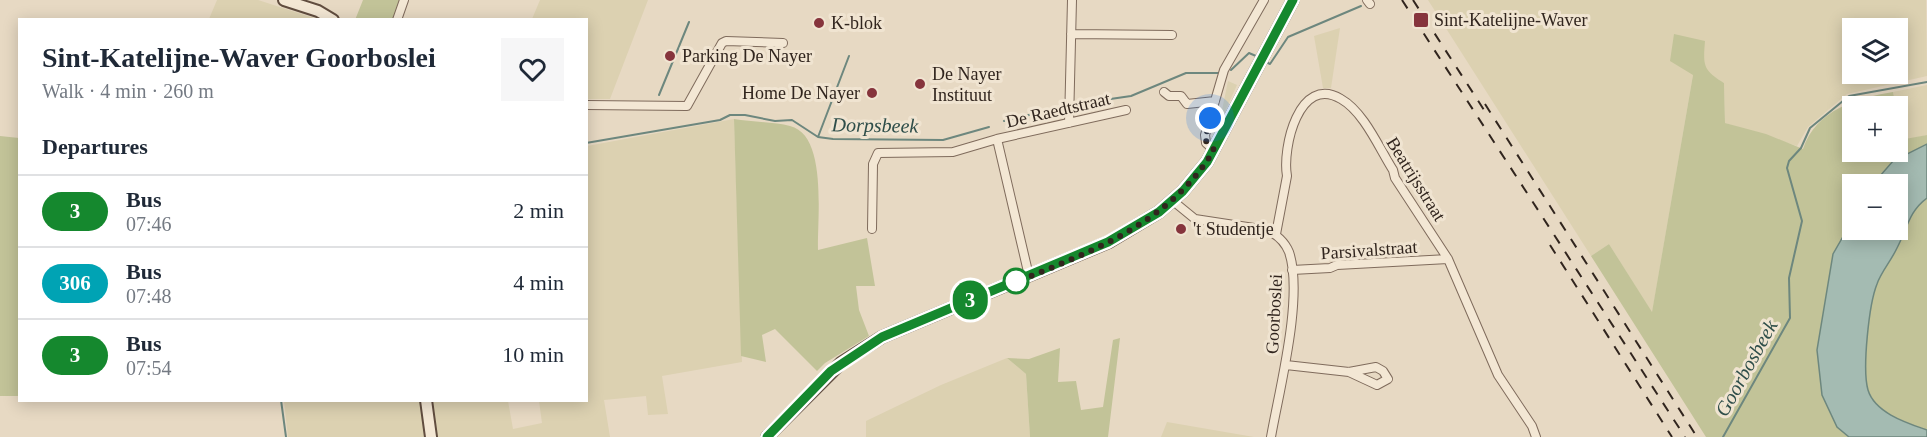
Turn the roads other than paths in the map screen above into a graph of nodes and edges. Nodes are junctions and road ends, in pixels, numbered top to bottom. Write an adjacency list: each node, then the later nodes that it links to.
1 (284, 0): 6 (street)
2 (404, 0): 7 (street)
3 (1072, 0): 8 (street)
4 (1264, 0): 12 (street)
5 (1293, 0): 17 (street)
6 (330, 18)
7 (398, 18)
8 (1071, 34): 9 (street); 15 (street)
9 (1172, 35)
10 (783, 43): 13 (street)
11 (1164, 92): 12 (street)
12 (1215, 101): 17 (street)
13 (588, 105)
14 (1126, 110): 15 (street, De Raedtstraat)
15 (1069, 123): 16 (street, De Raedtstraat)
16 (996, 139): 19 (street, De Raedtstraat); 23 (street)
17 (1214, 150): 18 (street)
18 (1173, 201): 20 (street); 23 (street)
19 (872, 229)
20 (1276, 234): 21 (street, Beatrijsstraat); 22 (street, Goorboslei)
21 (1448, 260): 22 (street, Parsivalstraat); 30 (street, Beatrijsstraat)
22 (1292, 270): 24 (street, Goorboslei)
23 (1029, 276): 28 (street)
24 (1286, 365): 25 (street); 29 (street, Goorboslei)
25 (1349, 372)
26 (426, 402): 27 (street)
27 (431, 437)
28 (767, 437)
29 (1271, 437)
30 (1536, 437)

